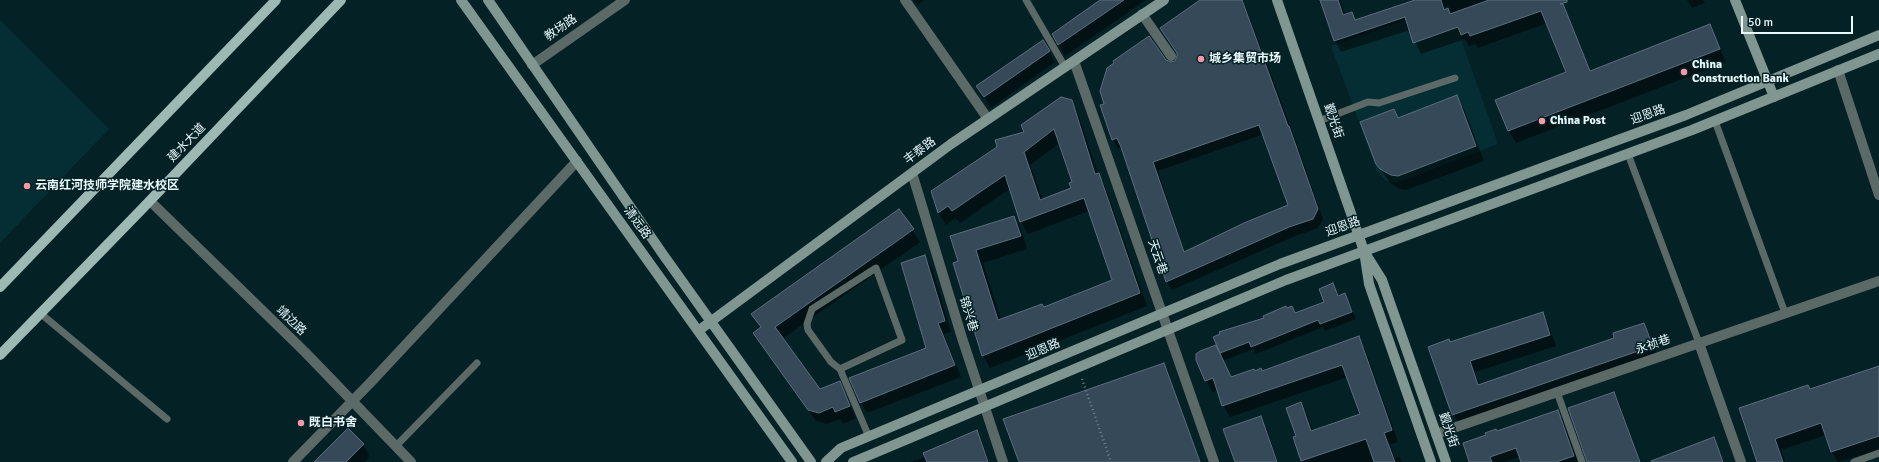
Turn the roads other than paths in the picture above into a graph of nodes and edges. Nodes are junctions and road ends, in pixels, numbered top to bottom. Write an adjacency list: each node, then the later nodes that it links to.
1 (276, 0): 33 (main road)
2 (341, 0): 29 (main road, 建水大道)
3 (461, 0): 26 (street, 清远路)
4 (488, 0): 16 (street, 清远路)
5 (625, 0): 16 (street, 教场路)
6 (905, 0): 22 (street)
7 (1026, 0): 17 (lane)
8 (1164, 0): 11 (street, 丰泰路)
9 (1277, 0): 23 (street, 觐光街)
10 (1735, 0): 20 (street)
11 (1142, 14): 14 (street); 15 (street, 丰泰路)
12 (1879, 36): 20 (street, 迎恩路)
13 (1879, 54): 18 (street)
14 (1171, 56)
15 (1074, 61): 17 (street, 丰泰路); 34 (street, 天云巷)
16 (532, 64): 37 (street, 清远路)
17 (1065, 67): 22 (street, 丰泰路)
18 (1838, 70): 21 (street); 28 (street)
19 (1456, 78): 23 (lane)
20 (1768, 81): 21 (street); 30 (street, 迎恩路)
21 (1774, 97): 24 (street)
22 (988, 119): 27 (street, 丰泰路)
23 (1319, 121): 30 (street, 觐光街)
24 (1715, 121): 25 (street); 35 (lane)
25 (1628, 154): 31 (street); 40 (lane)
26 (577, 161): 39 (street, 清远路); 46 (street)
27 (912, 173): 37 (street, 丰泰路); 44 (street, 锦兴巷)
28 (1879, 195)
29 (150, 201): 36 (main road, 建水大道); 46 (street, 靖边路)
30 (1359, 235): 31 (street, 觐光街); 34 (street, 迎恩路)
31 (1364, 251): 38 (street); 49 (street, 觐光街); 61 (street, 觐光街)
32 (1879, 281): 35 (street, 永祯巷)
33 (0, 287)
34 (1163, 313): 38 (street, 天云巷); 44 (street, 迎恩路)
35 (1785, 313): 40 (street, 永祯巷)
36 (40, 314): 41 (main road, 建水大道); 48 (lane)
37 (711, 322): 39 (street, 丰泰路); 56 (street, 清远路)
38 (1168, 329): 47 (street); 60 (street, 天云巷)
39 (698, 331): 55 (street, 清远路)
40 (1699, 343): 45 (street, 永祯巷); 64 (street)
41 (0, 355)
42 (477, 363): 51 (lane)
43 (840, 369): 43 (lane); 50 (lane)
44 (979, 390): 47 (street, 锦兴巷); 50 (street, 迎恩路)
45 (1557, 392): 49 (street, 永祯巷); 63 (lane)
46 (353, 401): 51 (street, 靖边路); 53 (street)
47 (985, 406): 58 (street); 59 (street, 锦兴巷)
48 (166, 419)
49 (1436, 434): 62 (street, 觐光街)
50 (869, 437): 57 (street, 迎恩路)
51 (396, 446): 54 (street, 靖边路)
52 (1879, 453): 65 (lane)
53 (294, 462)
54 (411, 462)
55 (792, 462)
56 (811, 462)
57 (826, 462)
58 (853, 462)
59 (1003, 462)
60 (1214, 462)
61 (1431, 462)
62 (1446, 462)
63 (1582, 462)
64 (1741, 462)
65 (1854, 462)

